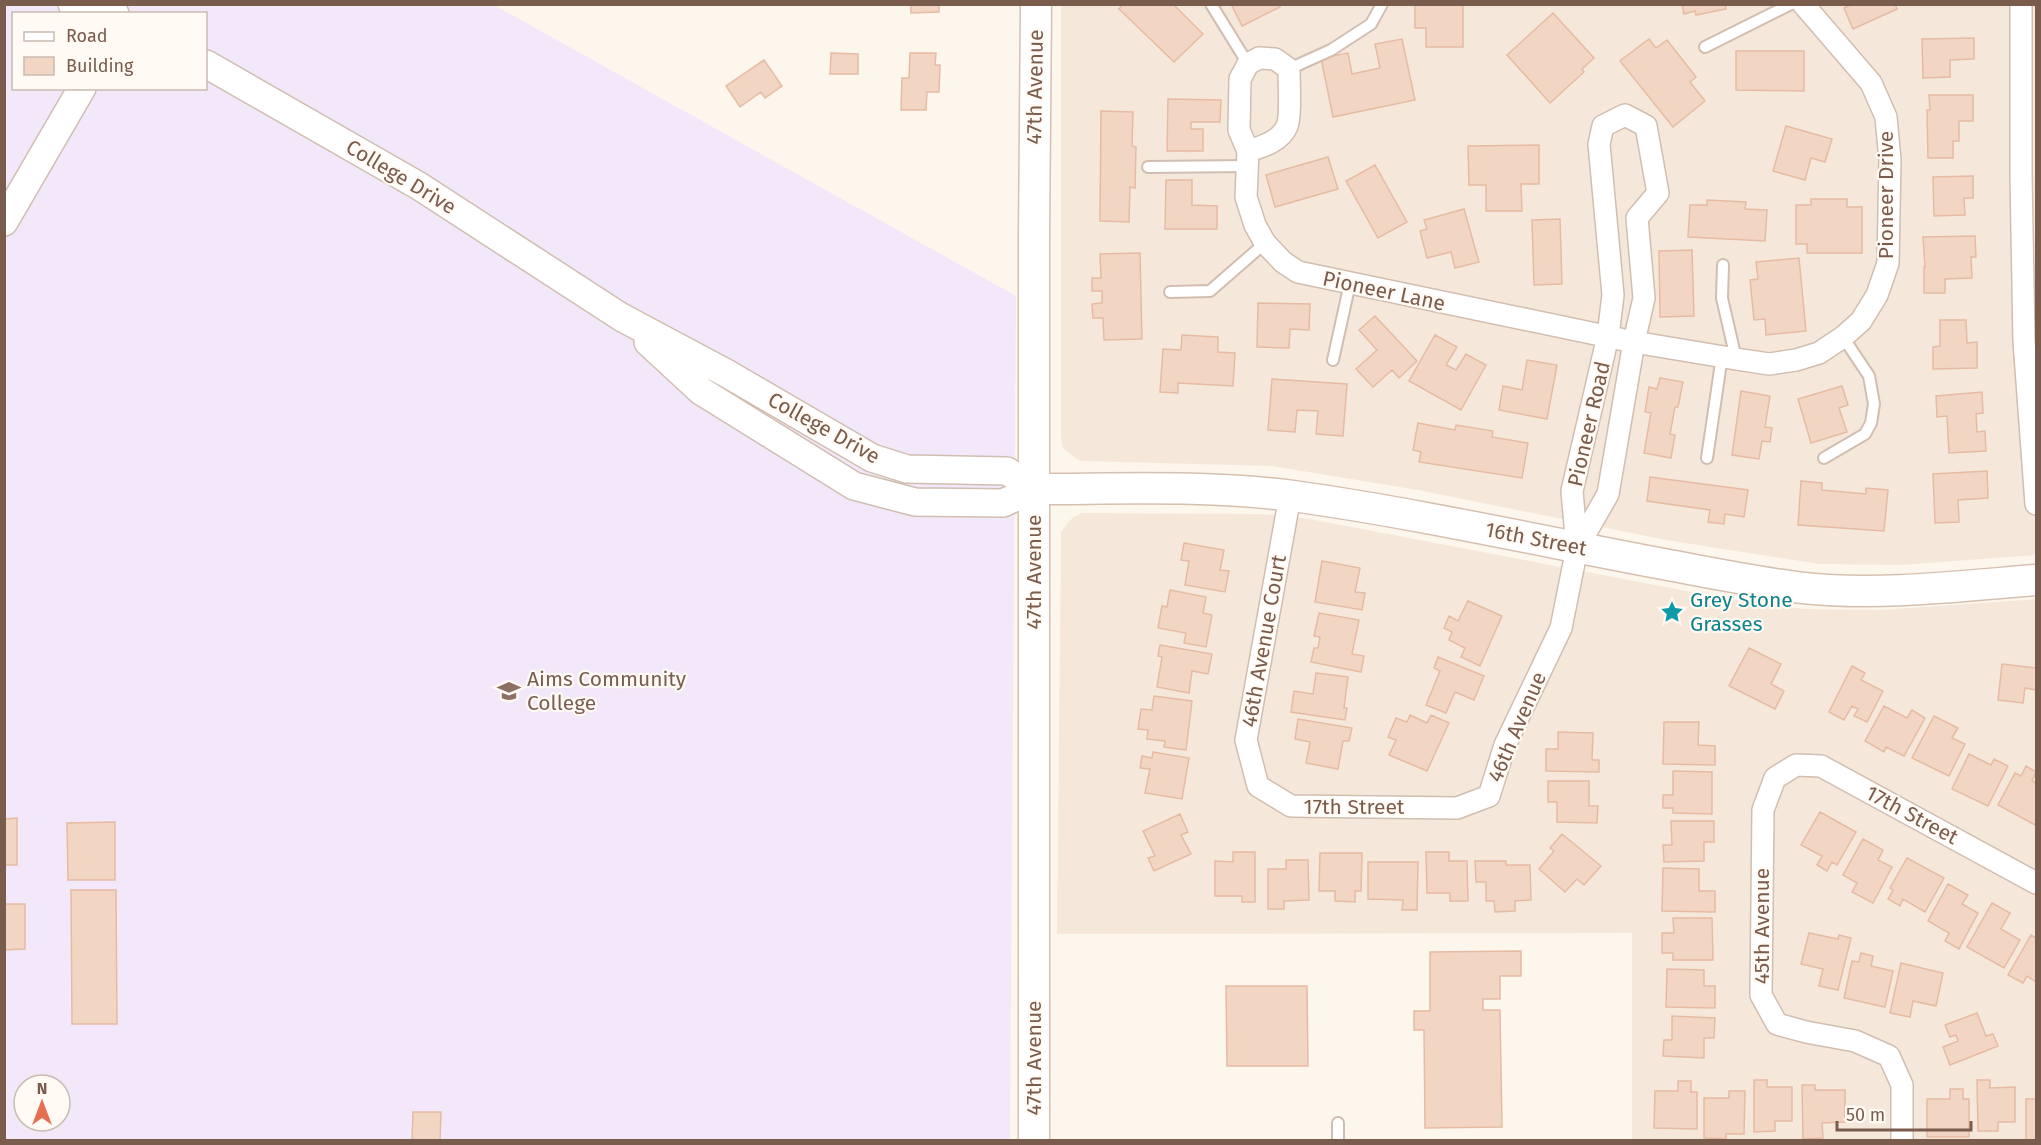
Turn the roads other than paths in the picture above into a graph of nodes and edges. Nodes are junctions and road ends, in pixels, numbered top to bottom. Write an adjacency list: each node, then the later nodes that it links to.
1 (99, 4): 8 (street)
2 (1036, 4): 31 (main road, 47th Avenue)
3 (1210, 4): 11 (lane)
4 (1382, 4): 13 (lane)
5 (1791, 4): 10 (lane)
6 (1803, 4): 25 (street, Pioneer Drive)
7 (2021, 4): 9 (street)
8 (112, 12)
9 (2029, 26): 33 (street)
10 (1705, 47)
11 (1248, 64): 13 (street); 15 (street, Pioneer Lane)
12 (207, 65): 31 (street, College Drive)
13 (1289, 69): 15 (street)
14 (81, 90): 19 (street)
15 (1248, 158): 16 (lane); 20 (street, Pioneer Lane)
16 (1148, 167)
17 (1636, 218): 18 (street); 18 (street, Pioneer Road); 26 (street, Pioneer Road)
18 (1606, 220): 24 (street, Pioneer Road)
19 (4, 222)
20 (1265, 243): 22 (street, Pioneer Lane); 23 (lane)
21 (1723, 265): 27 (lane)
22 (1350, 283): 24 (street, Pioneer Lane); 28 (lane)
23 (1170, 292)
24 (1608, 336): 26 (street, Pioneer Drive); 34 (street, Pioneer Road)
25 (1843, 337): 27 (street, Pioneer Drive); 30 (lane)
26 (1634, 342): 27 (street, Pioneer Drive); 34 (street, Pioneer Road)
27 (1729, 357): 29 (lane)
28 (1334, 360)
29 (1707, 458)
30 (1824, 458)
31 (1034, 489): 32 (main road, 16th Street); 42 (main road, 47th Avenue)
32 (1290, 496): 34 (main road, 16th Street); 38 (street, 46th Avenue Court)
33 (2037, 504)
34 (1577, 548): 35 (main road, 16th Street); 36 (street, Pioneer Road)
35 (2037, 580)
36 (1561, 628): 39 (street, 46th Avenue)
37 (1785, 772): 40 (street, 17th Street); 44 (street, 45th Avenue)
38 (1258, 786): 39 (street, 17th Street)
39 (1457, 807)
40 (2037, 883)
41 (1338, 1123): 43 (lane)
42 (1034, 1140)
43 (1338, 1140)
44 (1902, 1140)

